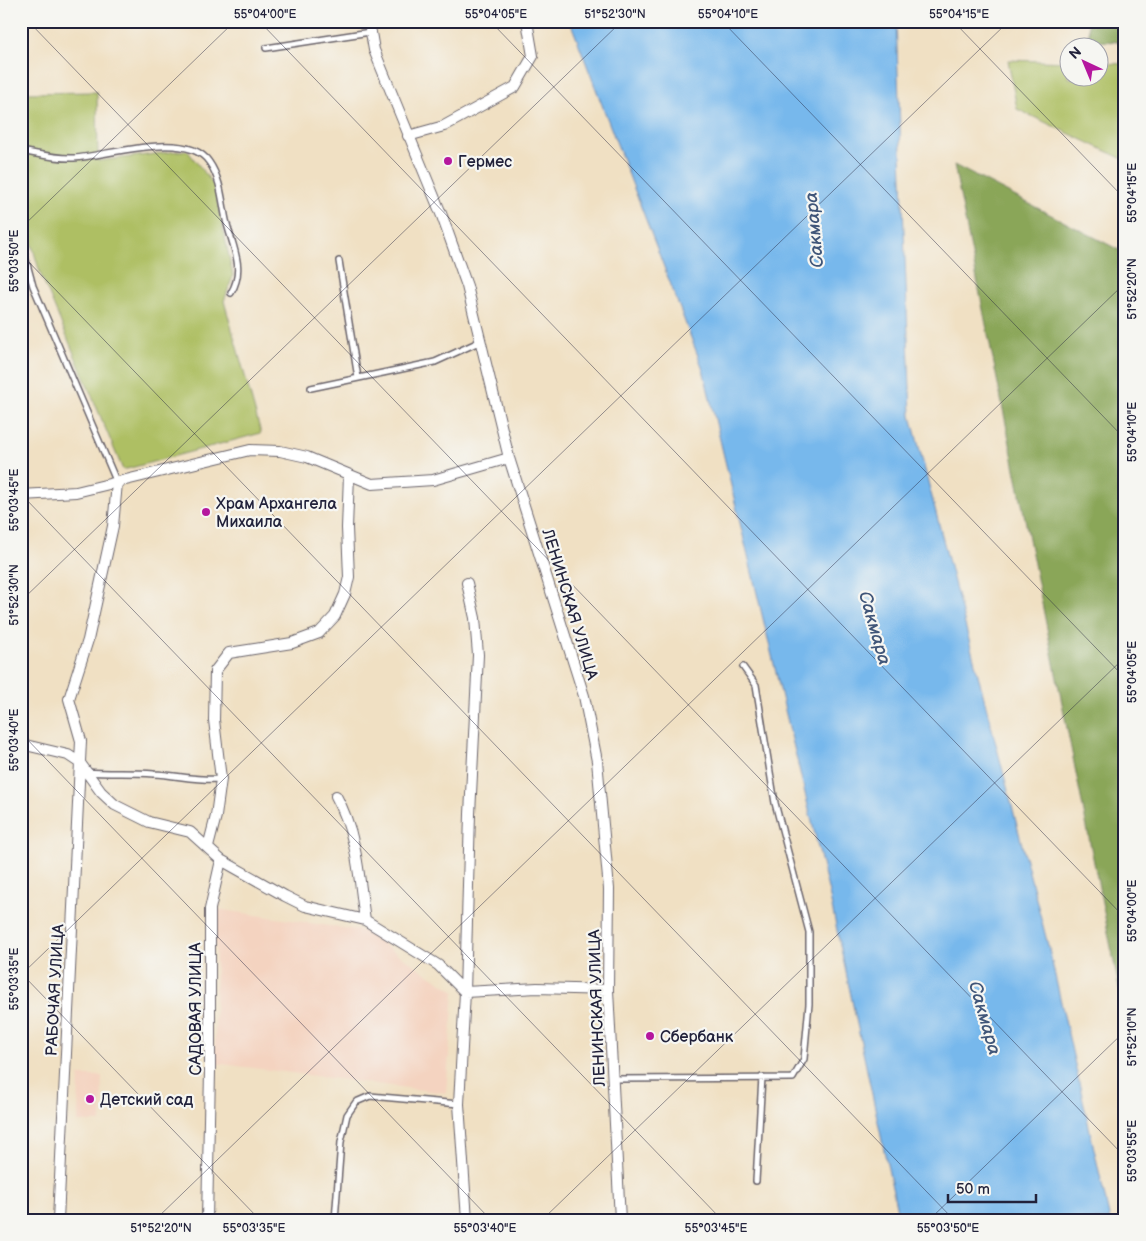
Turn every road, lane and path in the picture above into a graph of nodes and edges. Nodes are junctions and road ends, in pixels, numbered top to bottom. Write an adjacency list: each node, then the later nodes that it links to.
1 (527, 21): 4 (street)
2 (370, 26): 3 (lane); 4 (street, ЛЕНИНСКАЯ УЛИЦА)
3 (266, 48)
4 (408, 136): 9 (street, ЛЕНИНСКАЯ УЛИЦА)
5 (21, 151): 8 (lane)
6 (21, 242): 14 (lane)
7 (339, 260): 10 (lane)
8 (231, 293)
9 (481, 341): 10 (lane); 12 (street, ЛЕНИНСКАЯ УЛИЦА)
10 (358, 378): 11 (lane)
11 (311, 388)
12 (509, 458): 13 (street); 26 (street, ЛЕНИНСКАЯ УЛИЦА)
13 (349, 476): 14 (street); 21 (street)
14 (117, 483): 15 (street); 19 (street, РАБОЧАЯ УЛИЦА)
15 (21, 495)
16 (467, 583): 27 (street)
17 (743, 667): 28 (lane)
18 (21, 744): 19 (street)
19 (80, 762): 20 (street); 32 (street, РАБОЧАЯ УЛИЦА)
20 (87, 772): 21 (lane); 23 (street)
21 (221, 779): 23 (street)
22 (336, 796): 25 (street)
23 (208, 847): 24 (street)
24 (221, 860): 25 (street); 33 (street, САДОВАЯ УЛИЦА)
25 (365, 920): 27 (street)
26 (608, 990): 27 (street); 29 (street, ЛЕНИНСКАЯ УЛИЦА)
27 (466, 992): 30 (street)
28 (762, 1077): 29 (lane); 31 (lane)
29 (613, 1079): 36 (street, ЛЕНИНСКАЯ УЛИЦА)
30 (459, 1104): 34 (lane); 35 (street)
31 (756, 1181)
32 (58, 1220)
33 (207, 1220)
34 (335, 1220)
35 (467, 1220)
36 (620, 1220)

